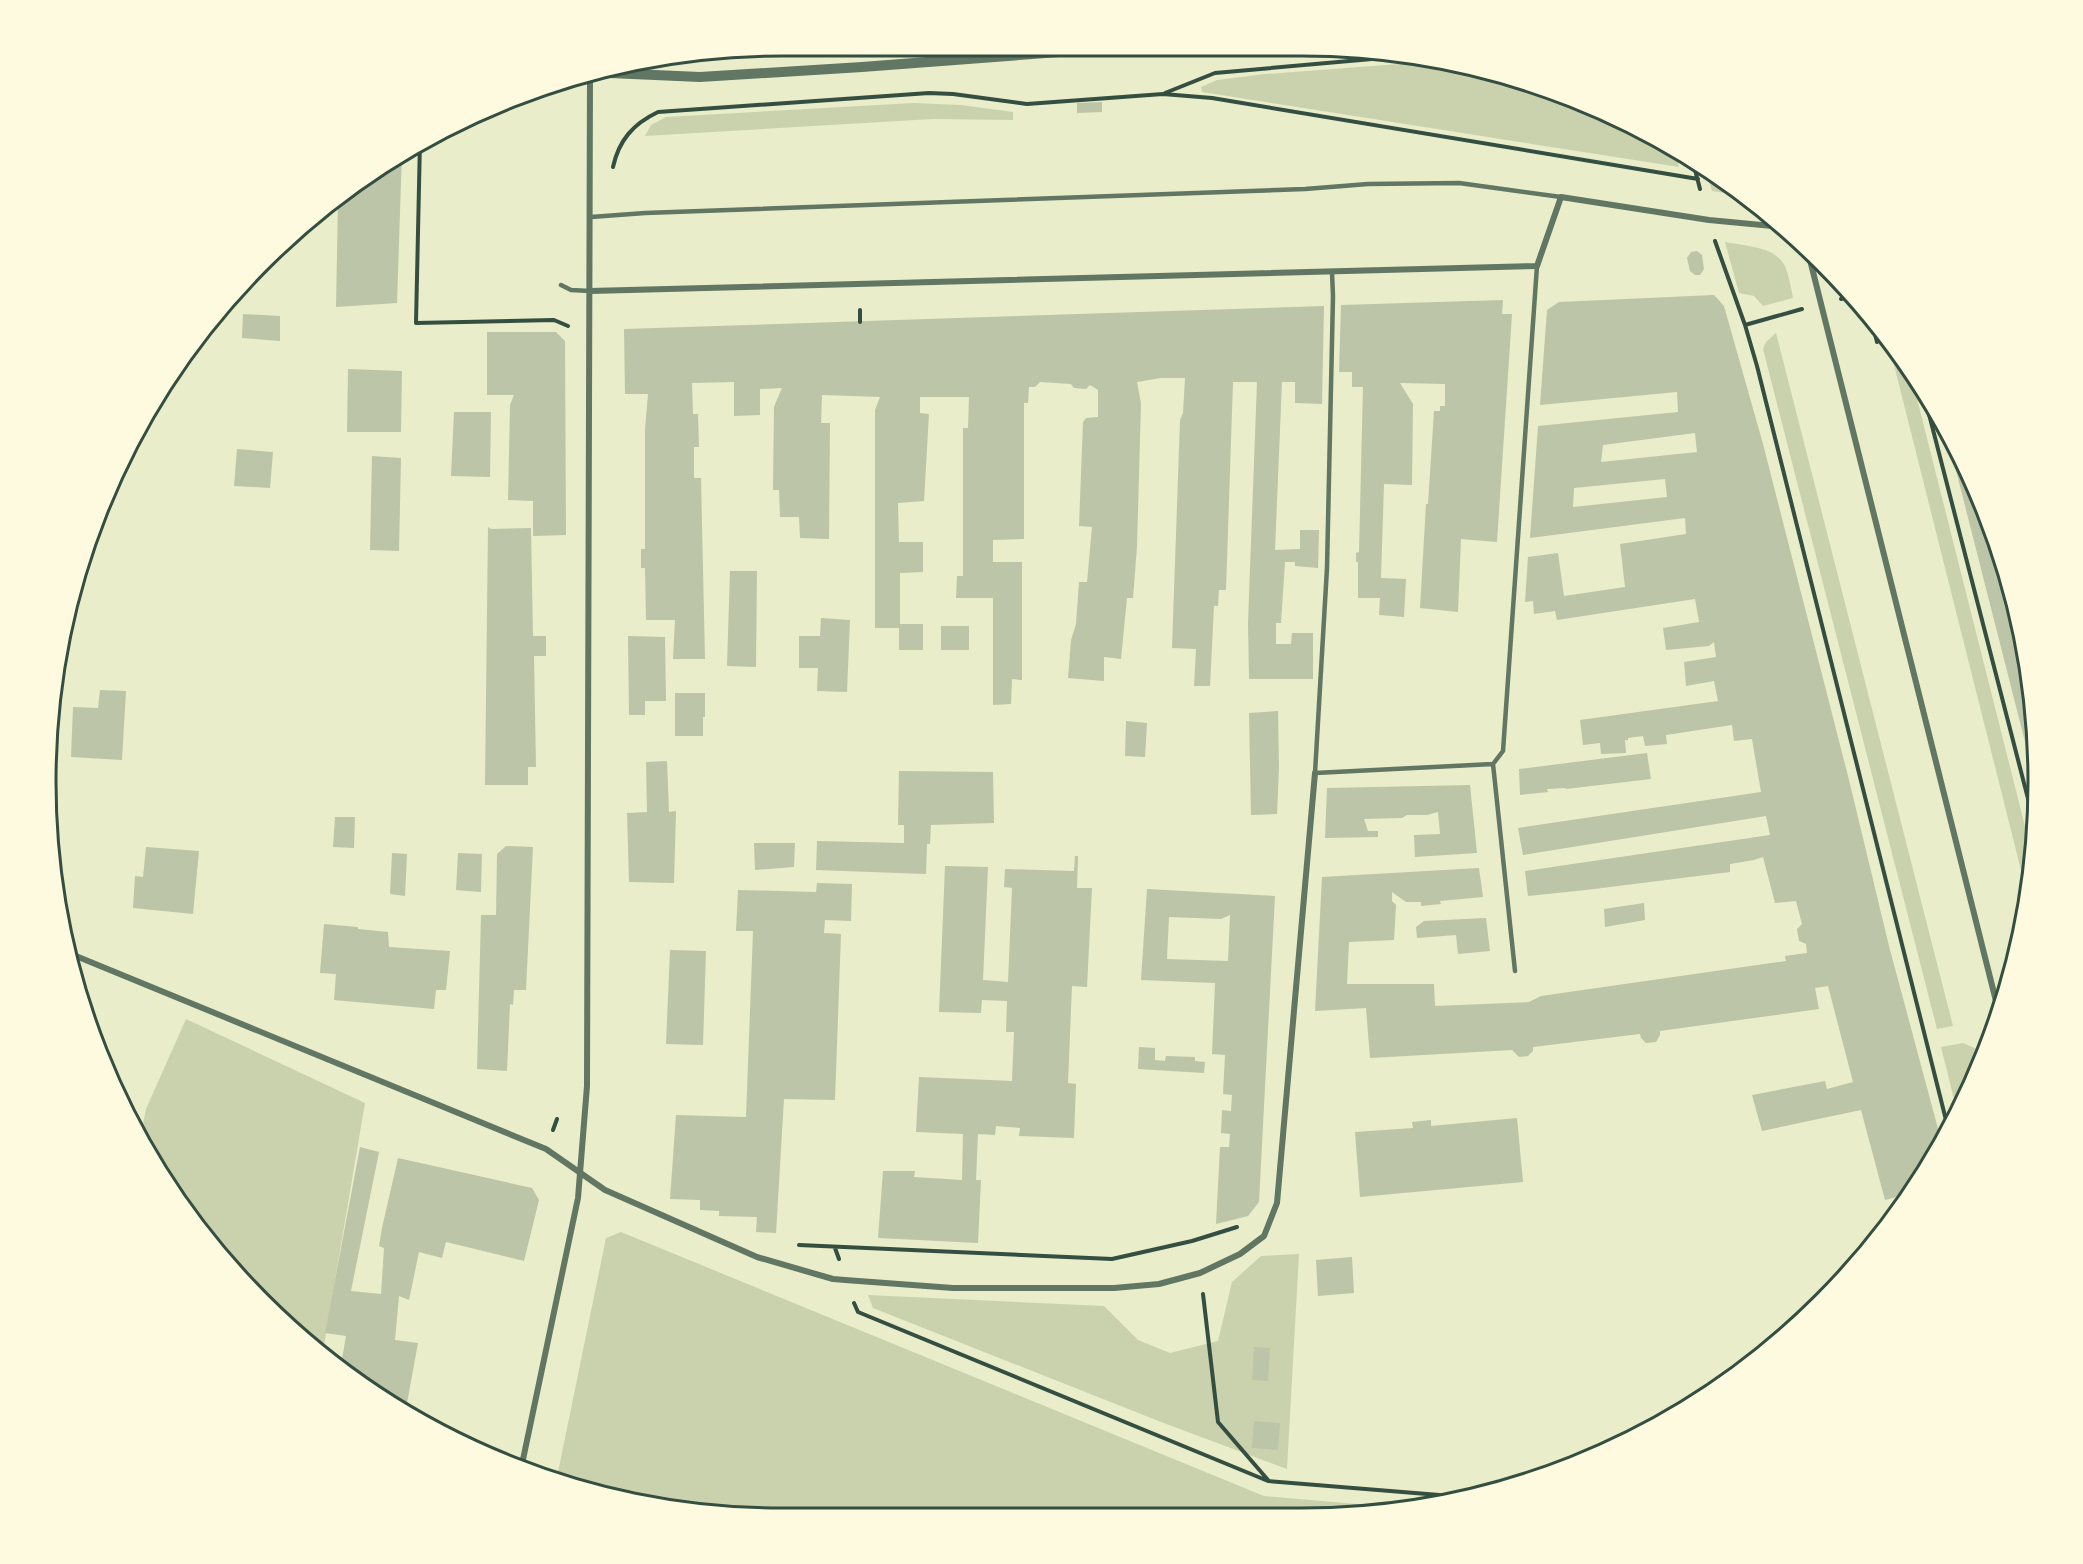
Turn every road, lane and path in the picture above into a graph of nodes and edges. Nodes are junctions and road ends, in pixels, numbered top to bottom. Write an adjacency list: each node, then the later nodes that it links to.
1 (1006, 56): 3 (street)
2 (1370, 59): 5 (path)
3 (621, 73)
4 (589, 81): 7 (street)
5 (1163, 94): 7 (path); 9 (path)
6 (420, 153): 22 (path)
7 (590, 168): 12 (street)
8 (1696, 173): 9 (path)
9 (1698, 179): 10 (path)
10 (1700, 189)
11 (1561, 197): 12 (lane); 13 (street); 16 (street)
12 (591, 217): 19 (street)
13 (1766, 225)
14 (1715, 239): 30 (path)
15 (1811, 264): 29 (street)
16 (1537, 266): 17 (street); 24 (lane)
17 (1332, 272): 19 (street); 25 (lane)
18 (561, 285): 19 (lane)
19 (590, 291): 31 (street)
20 (860, 310): 21 (path)
21 (860, 322)
22 (572, 327)
23 (1930, 420): 26 (path)
24 (1493, 765): 25 (lane); 28 (lane)
25 (1315, 773): 32 (street)
26 (2027, 796)
27 (77, 956): 31 (street)
28 (1515, 971)
29 (1995, 997)
30 (1945, 1117)
31 (580, 1173): 35 (street); 36 (street)
32 (1273, 1215): 33 (path); 34 (street)
33 (790, 1244)
34 (1200, 1273): 35 (street); 37 (path)
35 (845, 1280): 37 (path)
36 (523, 1460)
37 (1268, 1481): 38 (path)
38 (1442, 1495)

